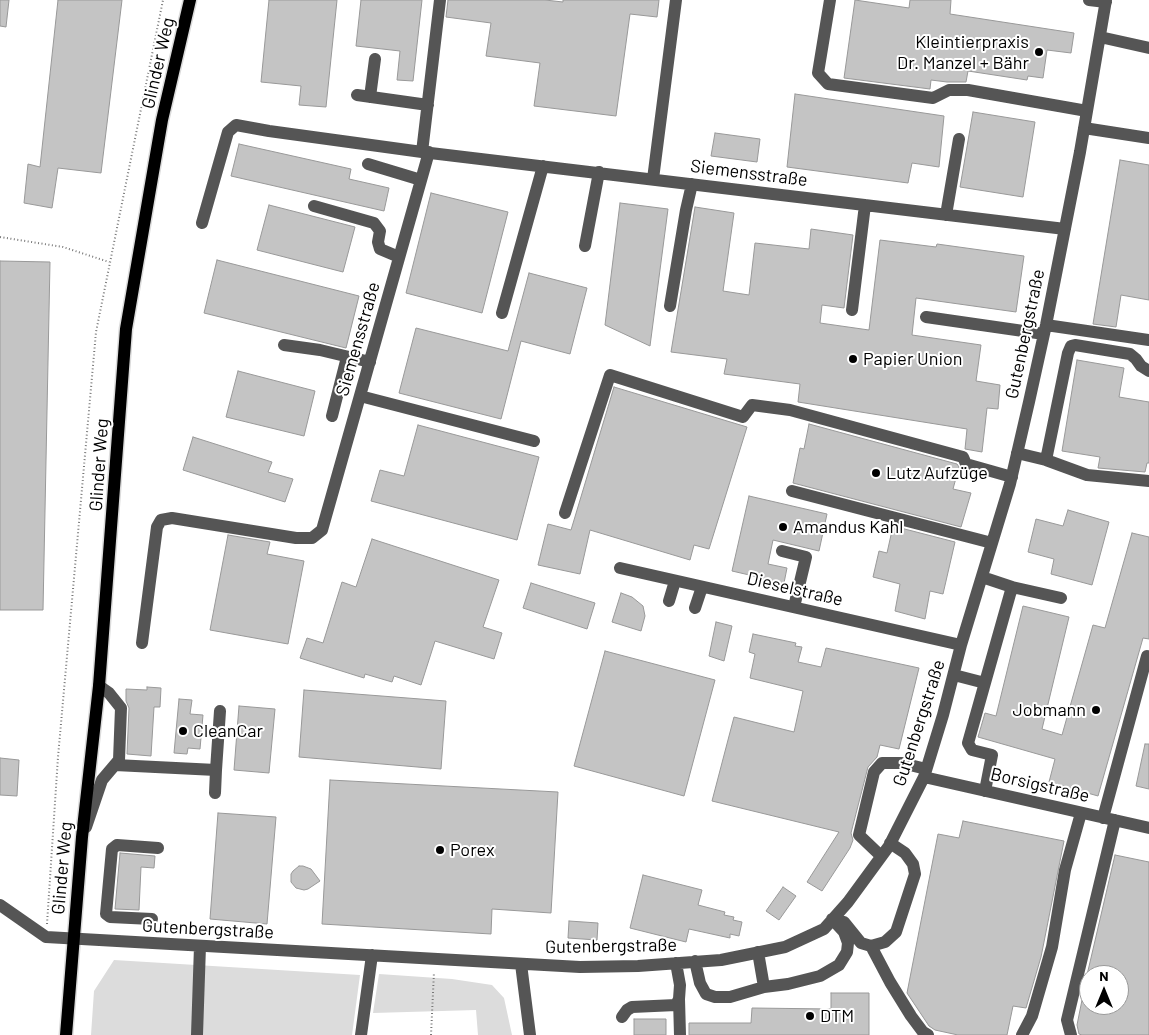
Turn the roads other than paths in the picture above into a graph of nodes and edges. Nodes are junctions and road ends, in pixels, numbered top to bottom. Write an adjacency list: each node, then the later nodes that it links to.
1 (190, 0): 66 (main road, Glinder Weg)
2 (440, 0): 12 (street)
3 (676, 0): 21 (street)
4 (830, 0): 13 (street)
5 (1089, 0): 6 (street)
6 (1106, 1): 7 (street, Gutenbergstraße)
7 (1100, 38): 8 (street); 13 (street, Gutenbergstraße)
8 (1149, 48)
9 (375, 60): 11 (street)
10 (357, 95): 11 (street)
11 (370, 97): 12 (street)
12 (428, 105): 17 (street)
13 (1087, 111): 14 (street, Gutenbergstraße)
14 (1084, 128): 15 (street); 28 (street, Gutenbergstraße)
15 (1149, 138)
16 (959, 139): 26 (street)
17 (426, 152): 19 (street, Siemensstraße); 22 (street, Siemensstraße); 27 (street, Siemensstraße)
18 (368, 164): 22 (street)
19 (543, 166): 20 (street, Siemensstraße); 33 (street)
20 (599, 172): 21 (street, Siemensstraße); 29 (street)
21 (653, 179): 23 (street, Siemensstraße)
22 (421, 180): 30 (street, Siemensstraße)
23 (692, 184): 24 (street, Siemensstraße); 31 (street)
24 (865, 205): 26 (street, Siemensstraße); 32 (street)
25 (314, 206): 30 (street)
26 (946, 215): 28 (street, Siemensstraße)
27 (202, 223)
28 (1065, 229): 35 (street, Gutenbergstraße)
29 (585, 246)
30 (399, 257): 39 (street, Siemensstraße)
31 (670, 306)
32 (852, 310)
33 (502, 313)
34 (926, 317): 35 (street)
35 (1045, 330): 36 (street); 44 (street, Gutenbergstraße)
36 (1149, 340)
37 (284, 346): 38 (street)
38 (347, 357): 39 (street); 42 (street)
39 (370, 362): 41 (street, Siemensstraße)
40 (1149, 371): 45 (street)
41 (360, 396): 43 (street); 61 (street, Siemensstraße)
42 (332, 416)
43 (534, 441)
44 (1018, 453): 45 (street); 46 (street, Gutenbergstraße)
45 (1046, 460): 47 (street)
46 (1012, 477): 49 (street); 50 (street, Gutenbergstraße)
47 (1149, 481)
48 (792, 491): 50 (street)
49 (565, 513)
50 (992, 543): 53 (street, Gutenbergstraße)
51 (782, 551): 59 (street)
52 (620, 568): 54 (street, Dieselstraße)
53 (982, 577): 56 (street); 62 (street, Gutenbergstraße)
54 (675, 581): 55 (street, Dieselstraße); 58 (street)
55 (702, 586): 59 (street, Dieselstraße); 60 (street)
56 (1012, 587): 57 (street); 65 (street)
57 (1061, 598)
58 (669, 601)
59 (794, 607): 62 (street, Dieselstraße)
60 (695, 608)
61 (142, 643)
62 (961, 645): 64 (street, Gutenbergstraße)
63 (1147, 656): 74 (street)
64 (954, 675): 65 (street); 70 (street, Gutenbergstraße)
65 (985, 683): 71 (street)
66 (99, 686): 68 (street); 76 (main road, Glinder Weg)
67 (220, 711): 69 (street)
68 (115, 765): 69 (street); 76 (street)
69 (216, 770): 72 (street)
70 (925, 773): 71 (street, Borsigstraße); 77 (street, Gutenbergstraße); 79 (street, Borsigstraße)
71 (985, 791): 73 (street, Borsigstraße)
72 (215, 793)
73 (1081, 812): 74 (street, Borsigstraße); 100 (street)
74 (1109, 819): 75 (street, Borsigstraße); 101 (street)
75 (1149, 828)
76 (82, 837): 83 (main road, Glinder Weg)
77 (890, 843): 79 (street, Gutenbergstraße); 85 (street)
78 (158, 848): 82 (street)
79 (881, 856): 81 (street, Gutenbergstraße)
80 (0, 905): 83 (street, Glinder Weg)
81 (835, 917): 85 (street); 86 (street, Gutenbergstraße); 91 (street)
82 (152, 919)
83 (74, 938): 84 (street, Gutenbergstraße); 94 (main road, Glinder Weg)
84 (200, 946): 87 (street, Gutenbergstraße); 95 (street)
85 (871, 946): 99 (street)
86 (758, 952): 88 (street, Gutenbergstraße); 91 (street)
87 (372, 955): 90 (street, Gutenbergstraße); 96 (street)
88 (696, 962): 89 (street, Gutenbergstraße); 91 (street)
89 (676, 963): 90 (street, Gutenbergstraße); 92 (street)
90 (521, 964): 97 (street)
91 (764, 987)
92 (679, 999): 93 (street); 98 (street)
93 (622, 1017)
94 (66, 1035)
95 (197, 1035)
96 (361, 1035)
97 (530, 1035)
98 (680, 1035)
99 (928, 1035)
100 (1022, 1035)
101 (1071, 1035)

